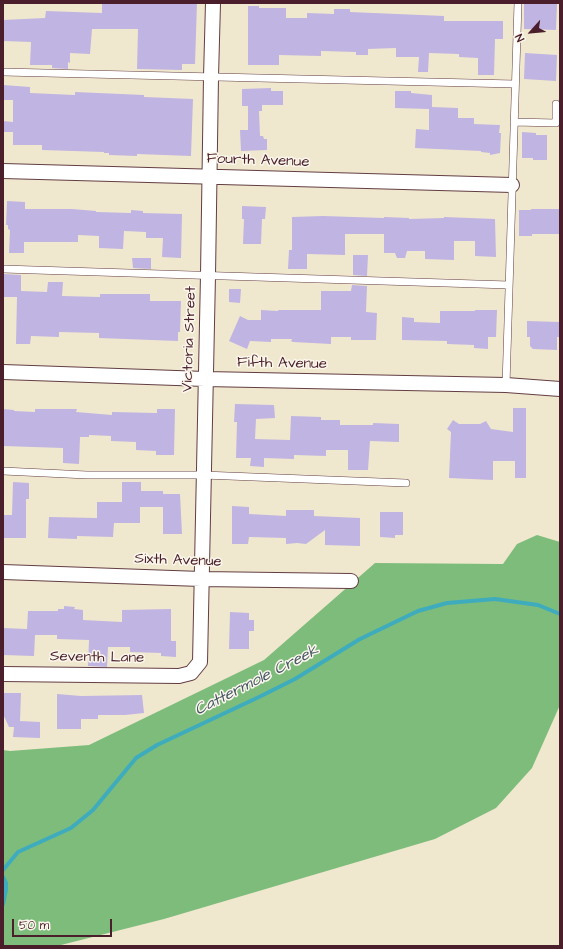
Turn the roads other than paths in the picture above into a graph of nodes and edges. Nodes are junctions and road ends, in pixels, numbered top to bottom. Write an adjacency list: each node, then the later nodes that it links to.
1 (213, 3): 4 (street, Victoria Street)
2 (518, 3): 5 (lane)
3 (3, 72): 4 (lane)
4 (210, 77): 5 (lane); 9 (street, Victoria Street)
5 (515, 84): 7 (lane)
6 (556, 104): 7 (lane)
7 (514, 122): 10 (lane)
8 (3, 171): 9 (street, Fourth Avenue)
9 (210, 176): 10 (street, Fourth Avenue); 12 (street, Victoria Street)
10 (512, 185): 13 (lane)
11 (3, 269): 12 (lane)
12 (208, 275): 13 (lane); 15 (street, Victoria Street)
13 (509, 285): 16 (lane)
14 (3, 372): 15 (street, Fifth Avenue)
15 (205, 379): 16 (street, Fifth Avenue); 19 (street, Victoria Street)
16 (506, 385): 17 (street, Fifth Avenue)
17 (560, 389)
18 (3, 471): 19 (lane)
19 (203, 475): 20 (lane); 22 (street, Victoria Street)
20 (406, 484)
21 (3, 572): 22 (street, Sixth Avenue)
22 (201, 579): 23 (street, Sixth Avenue); 24 (street, Victoria Street)
23 (351, 582)
24 (191, 673): 25 (street, Seventh Lane)
25 (3, 674)

